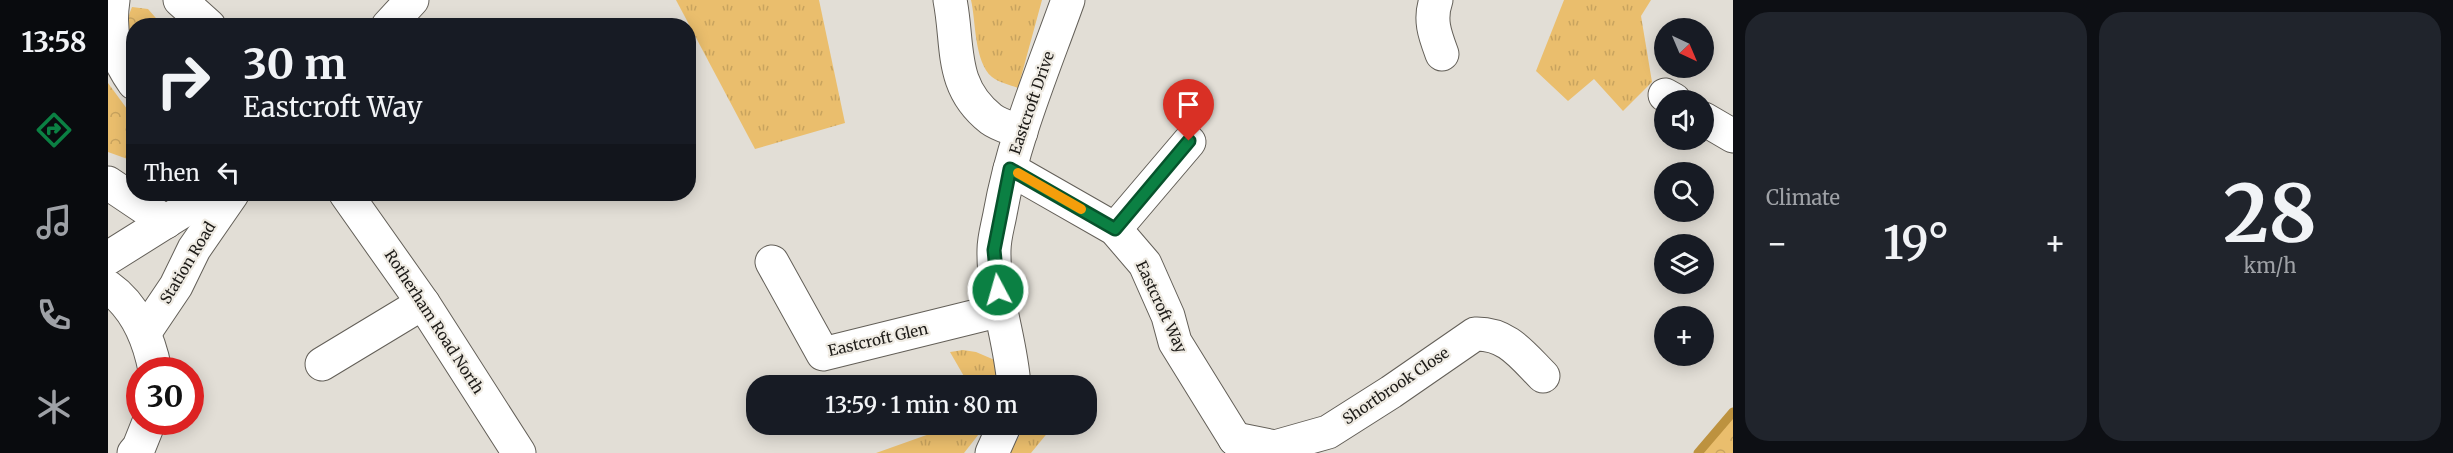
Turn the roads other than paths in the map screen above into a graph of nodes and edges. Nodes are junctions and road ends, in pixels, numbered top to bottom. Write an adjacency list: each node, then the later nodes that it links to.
1 (113, 0): 10 (street)
2 (180, 0): 7 (street)
3 (412, 0): 8 (street)
4 (950, 0): 12 (street)
5 (1068, 0): 12 (street, Eastcroft Drive)
6 (1436, 0): 9 (street)
7 (200, 18)
8 (395, 18)
9 (1442, 54)
10 (126, 68)
11 (1714, 125): 13 (street)
12 (1021, 132): 15 (street, Eastcroft Drive)
13 (1733, 136)
14 (1189, 141): 23 (street)
15 (1010, 169): 23 (street, Eastcroft Way); 28 (street, Eastcroft Drive)
16 (108, 183): 17 (street)
17 (126, 195)
18 (135, 201): 22 (street)
19 (199, 201): 22 (street, Station Road)
20 (227, 201): 29 (street, Station Road)
21 (351, 201): 27 (street, Rotherham Road North)
22 (166, 222): 24 (street, Station Road)
23 (1115, 229): 35 (street, Eastcroft Way)
24 (108, 258)
25 (772, 262): 28 (street, Eastcroft Glen)
26 (108, 287): 29 (street)
27 (423, 303): 31 (street); 36 (street, Rotherham Road North)
28 (1001, 310): 32 (street, Eastcroft Drive)
29 (145, 332): 30 (street)
30 (152, 357)
31 (322, 364)
32 (1013, 375)
33 (1543, 376): 35 (street, Shortbrook Close)
34 (1000, 435): 37 (street)
35 (1224, 446)
36 (519, 453)
37 (992, 453)

